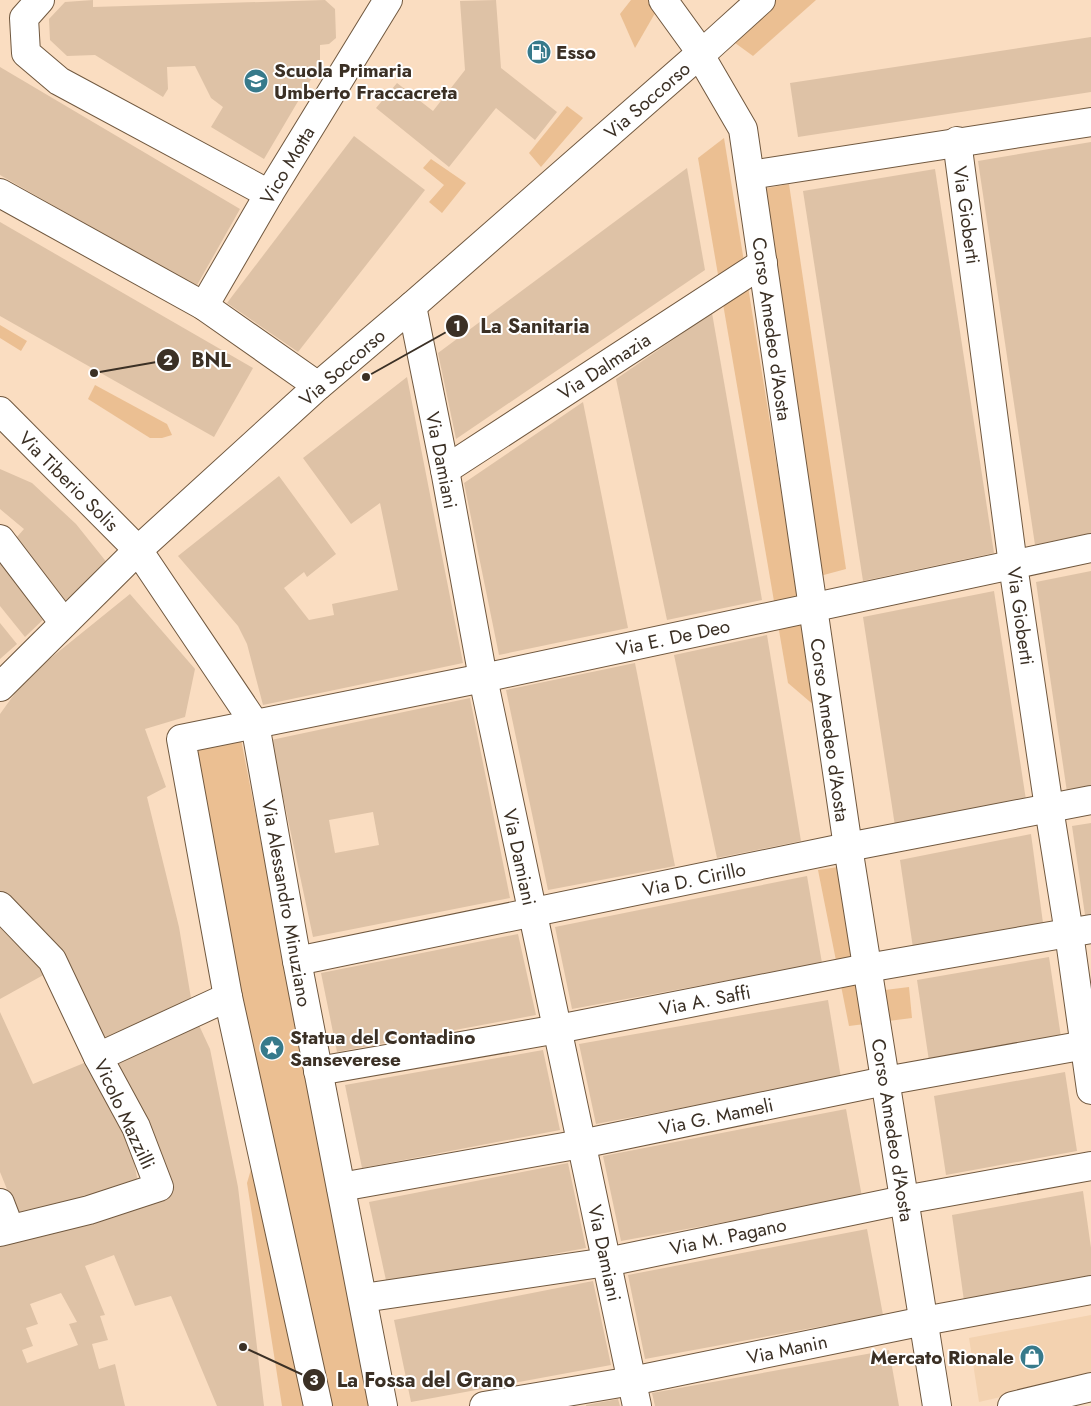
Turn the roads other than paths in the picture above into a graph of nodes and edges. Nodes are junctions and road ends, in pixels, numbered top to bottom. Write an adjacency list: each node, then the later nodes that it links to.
1 (40, 0): 12 (street)
2 (388, 0): 12 (street, Vico Motta)
3 (663, 0): 7 (street, Corso Amedeo d'Aosta)
4 (731, 0): 6 (street)
5 (761, 0): 6 (street, Via Soccorso)
6 (730, 30): 7 (street, Via Soccorso)
7 (701, 54): 10 (street, Corso Amedeo d'Aosta); 15 (street, Via Soccorso)
8 (1091, 122): 9 (street)
9 (958, 141): 10 (street); 22 (street, Via Gioberti)
10 (750, 175): 13 (street, Corso Amedeo d'Aosta)
11 (0, 193): 14 (street)
12 (269, 194): 14 (street, Vico Motta)
13 (762, 263): 18 (street, Via Dalmazia); 23 (street, Corso Amedeo d'Aosta)
14 (204, 306): 16 (street)
15 (412, 306): 16 (street, Via Soccorso); 18 (street, Via Damiani)
16 (318, 386): 21 (street, Via Soccorso)
17 (0, 411): 21 (street, Via Tiberio Solis)
18 (445, 470): 25 (street, Via Damiani)
19 (0, 539): 24 (street)
20 (1091, 548): 22 (street, Via E. De Deo)
21 (138, 550): 24 (street, Via Soccorso); 27 (street, Via Alessandro Minuziano)
22 (1014, 565): 23 (street, Via E. De Deo); 29 (street, Via Gioberti)
23 (812, 606): 25 (street, Via E. De Deo); 30 (street, Corso Amedeo d'Aosta)
24 (64, 624): 26 (street, Via Soccorso)
25 (483, 678): 27 (street, Via E. De Deo); 32 (street, Via Damiani)
26 (0, 687)
27 (255, 724): 34 (street, Via Alessandro Minuziano); 36 (street, Via E. De Deo)
28 (1091, 800): 29 (street, Via D. Cirillo)
29 (1049, 808): 30 (street, Via D. Cirillo); 33 (street, Via Gioberti)
30 (848, 848): 32 (street, Via D. Cirillo); 35 (street, Corso Amedeo d'Aosta)
31 (0, 906): 39 (street, Vicolo Mazzilli)
32 (532, 912): 34 (street, Via D. Cirillo); 37 (street, Via Damiani)
33 (1080, 931): 35 (street, Via A. Saffi); 38 (street, Via Gioberti)
34 (297, 961): 40 (street, Via Alessandro Minuziano)
35 (867, 968): 37 (street, Via A. Saffi); 41 (street, Corso Amedeo d'Aosta)
36 (228, 997): 39 (street); 55 (street)
37 (558, 1030): 40 (street, Via A. Saffi); 43 (street, Via Damiani)
38 (1088, 1045): 41 (street, Via G. Mameli); 42 (street, Via Gioberti)
39 (98, 1057): 48 (street, Vicolo Mazzilli)
40 (318, 1070): 45 (street, Via Alessandro Minuziano)
41 (885, 1081): 43 (street, Via G. Mameli); 46 (street, Corso Amedeo d'Aosta)
42 (1091, 1090)
43 (582, 1144): 45 (street, Via G. Mameli); 49 (street, Via Damiani)
44 (1091, 1166): 46 (street, Via M. Pagano)
45 (341, 1187): 51 (street, Via Alessandro Minuziano)
46 (904, 1200): 49 (street, Via M. Pagano); 52 (street, Corso Amedeo d'Aosta)
47 (0, 1204): 48 (street)
48 (5, 1230)
49 (607, 1262): 51 (street, Via M. Pagano); 54 (street, Via Damiani)
50 (1091, 1290): 52 (street, Via Manin)
51 (363, 1298): 56 (street, Via Alessandro Minuziano)
52 (924, 1321): 54 (street, Via Manin); 58 (street, Corso Amedeo d'Aosta)
53 (1091, 1387): 59 (street)
54 (635, 1393): 57 (street, Via Manin)
55 (318, 1406)
56 (383, 1406)
57 (484, 1406)
58 (937, 1406)
59 (1012, 1406)

